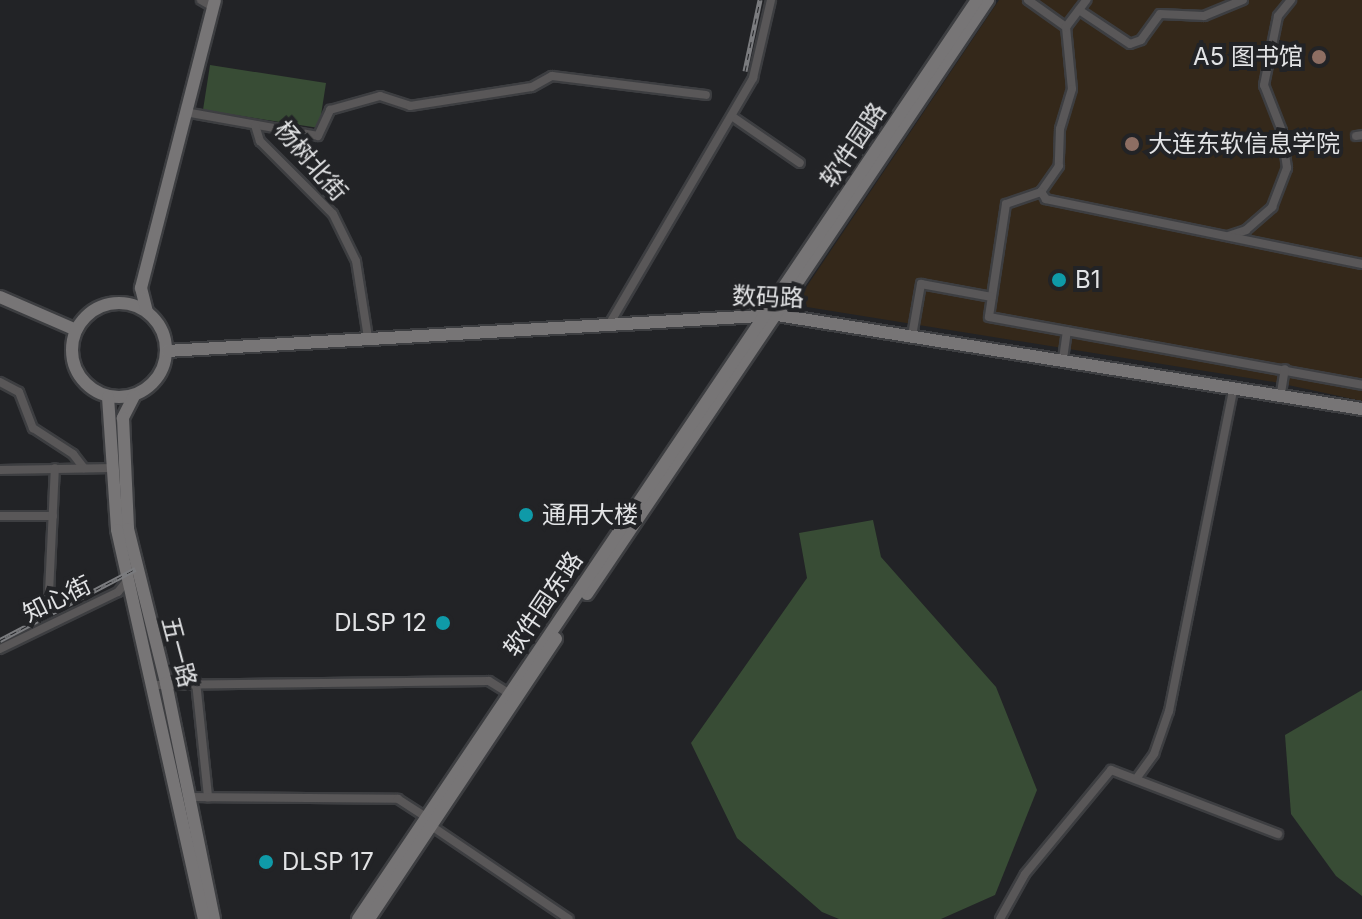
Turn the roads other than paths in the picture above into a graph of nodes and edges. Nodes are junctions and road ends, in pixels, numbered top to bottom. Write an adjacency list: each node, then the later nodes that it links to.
1 (201, 0): 9 (street)
2 (771, 0): 14 (street)
3 (977, 0): 27 (main road, 软件园路)
4 (988, 0): 21 (main road, 软件园路)
5 (1028, 0): 11 (street)
6 (1086, 0): 10 (street)
7 (1243, 0): 10 (street)
8 (1291, 0): 18 (street)
9 (214, 3): 13 (main road)
10 (1079, 10): 11 (street)
11 (1066, 27): 17 (street)
12 (706, 95): 15 (street)
13 (185, 112): 15 (street, 杨树北街); 20 (main road)
14 (733, 117): 16 (street); 30 (street)
15 (255, 125): 35 (street, 杨树北街)
16 (800, 163)
17 (1041, 192): 18 (street); 23 (street)
18 (1227, 236): 19 (street)
19 (1362, 264)
20 (141, 288): 24 (main road); 26 (main road)
21 (796, 288): 27 (main road, 软件园路); 29 (main road)
22 (0, 297): 32 (main road)
23 (992, 297): 31 (street); 33 (street)
24 (123, 303): 26 (main road); 32 (main road)
25 (0, 306): 32 (main road)
26 (147, 312): 36 (main road)
27 (771, 315): 28 (main road, 数码路); 29 (main road, 数码路); 34 (main road, 软件园东路); 61 (main road, 软件园东路)
28 (735, 316): 30 (main road, 数码路); 34 (main road)
29 (814, 321): 33 (main road, 数码路)
30 (610, 323): 35 (main road, 数码路)
31 (1067, 331): 37 (street); 38 (street)
32 (75, 334): 44 (main road)
33 (912, 336): 37 (main road, 数码路)
34 (750, 337): 57 (main road, 软件园东路)
35 (368, 338): 36 (main road, 数码路)
36 (167, 351): 43 (main road)
37 (1063, 359): 41 (main road, 数码路)
38 (1285, 369): 40 (street); 42 (street)
39 (0, 382): 47 (street)
40 (1362, 385)
41 (1234, 386): 42 (main road, 数码路); 58 (street)
42 (1281, 393): 45 (main road, 数码路)
43 (134, 396): 44 (main road); 56 (main road, 五一路)
44 (108, 397): 48 (main road, 五一路)
45 (1362, 409)
46 (55, 468): 47 (street); 49 (street); 51 (street)
47 (84, 468): 48 (street)
48 (115, 468): 52 (main road, 五一路)
49 (0, 470)
50 (0, 516): 51 (street)
51 (53, 516): 53 (street)
52 (127, 581): 54 (street, 知心街); 56 (main road, 五一路)
53 (49, 593)
54 (0, 649)
55 (196, 682): 56 (street); 57 (street); 60 (street)
56 (161, 685): 59 (main road, 五一路)
57 (508, 693): 61 (main road, 软件园东路)
58 (1136, 779): 62 (street); 68 (street)
59 (184, 796): 60 (street); 63 (main road, 五一路); 64 (main road, 五一路)
60 (208, 797): 61 (street)
61 (427, 821): 65 (main road, 软件园东路); 66 (main road, 软件园东路); 67 (street)
62 (1278, 834)
63 (204, 919)
64 (214, 919)
65 (358, 919)
66 (369, 919)
67 (569, 919)
68 (1000, 919)

